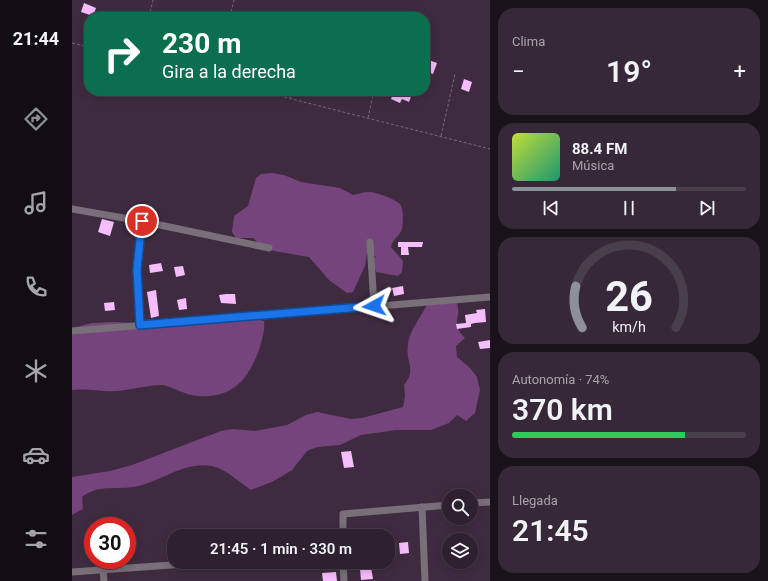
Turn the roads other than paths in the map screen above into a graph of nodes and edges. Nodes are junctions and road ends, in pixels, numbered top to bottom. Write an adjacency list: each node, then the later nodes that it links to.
1 (72, 209): 2 (street)
2 (142, 221): 4 (street); 7 (street)
3 (370, 242): 6 (street)
4 (269, 248)
5 (490, 297): 6 (street)
6 (374, 306): 7 (street)
7 (140, 325): 8 (street)
8 (72, 331)
9 (490, 502): 10 (street)
10 (478, 503)
11 (442, 506): 12 (street)
12 (422, 507): 13 (street); 20 (street)
13 (343, 529)
14 (167, 565): 16 (street)
15 (343, 569): 19 (street)
16 (103, 570): 17 (street); 18 (street)
17 (72, 572)
18 (104, 581)
19 (344, 581)
20 (425, 581)

